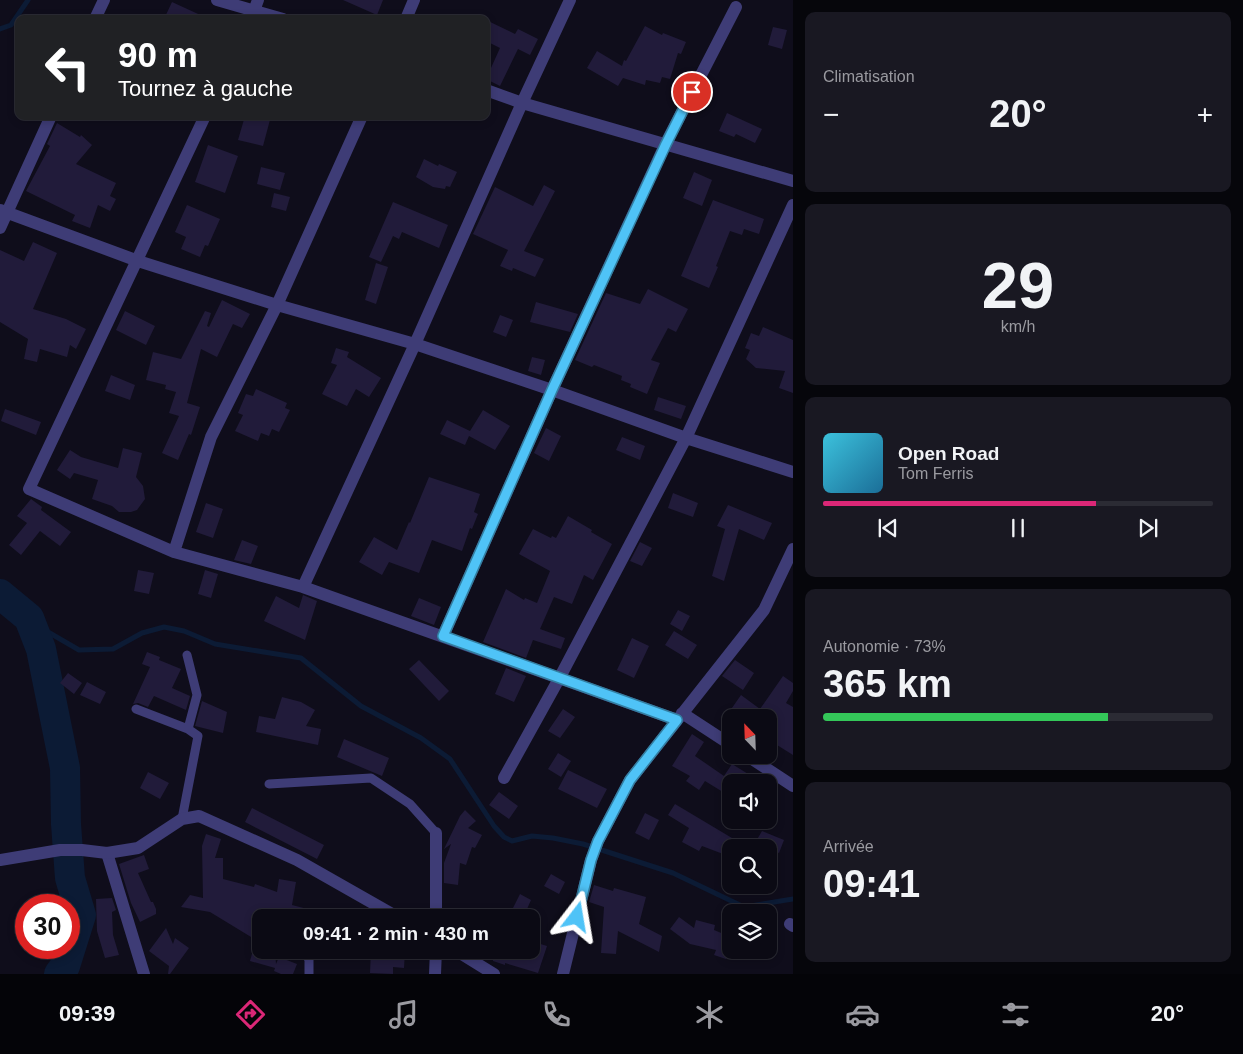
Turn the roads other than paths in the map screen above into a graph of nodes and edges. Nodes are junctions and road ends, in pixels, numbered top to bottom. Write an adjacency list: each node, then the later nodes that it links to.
1 (104, 0): 7 (street)
2 (218, 0): 6 (street)
3 (414, 0): 9 (street)
4 (570, 0): 11 (street)
5 (736, 8): 15 (street)
6 (255, 9): 8 (street)
7 (97, 15)
8 (272, 15)
9 (408, 15)
10 (490, 91): 11 (street)
11 (522, 103): 15 (street); 22 (street)
12 (49, 120): 18 (street)
13 (203, 120): 20 (street)
14 (360, 120): 21 (street)
15 (666, 144): 16 (street); 23 (street)
16 (793, 181)
17 (793, 205): 24 (street)
18 (4, 211): 19 (street); 20 (street)
19 (0, 228)
20 (138, 261): 21 (street); 27 (street)
21 (277, 305): 22 (street); 27 (street)
22 (415, 344): 23 (street); 28 (street)
23 (552, 390): 24 (street); 29 (street)
24 (686, 438): 25 (street); 31 (street)
25 (793, 472)
26 (793, 549): 33 (street)
27 (174, 552): 28 (street)
28 (303, 587): 29 (street)
29 (443, 636): 31 (street)
30 (187, 655): 34 (lane)
31 (560, 677): 33 (street); 37 (street)
32 (136, 709): 34 (lane)
33 (680, 716): 35 (street); 53 (street)
34 (188, 729): 40 (lane)
35 (722, 740)
36 (760, 764): 39 (street)
37 (504, 778)
38 (269, 784): 41 (lane)
39 (793, 786)
40 (182, 819): 42 (street); 44 (street)
41 (436, 833): 45 (street)
42 (107, 853): 43 (street); 49 (street)
43 (0, 860)
44 (383, 909)
45 (436, 909)
46 (308, 959): 50 (lane)
47 (436, 959): 51 (street)
48 (470, 959): 52 (street)
49 (144, 974)
50 (310, 974)
51 (435, 974)
52 (494, 974)
53 (563, 974)

